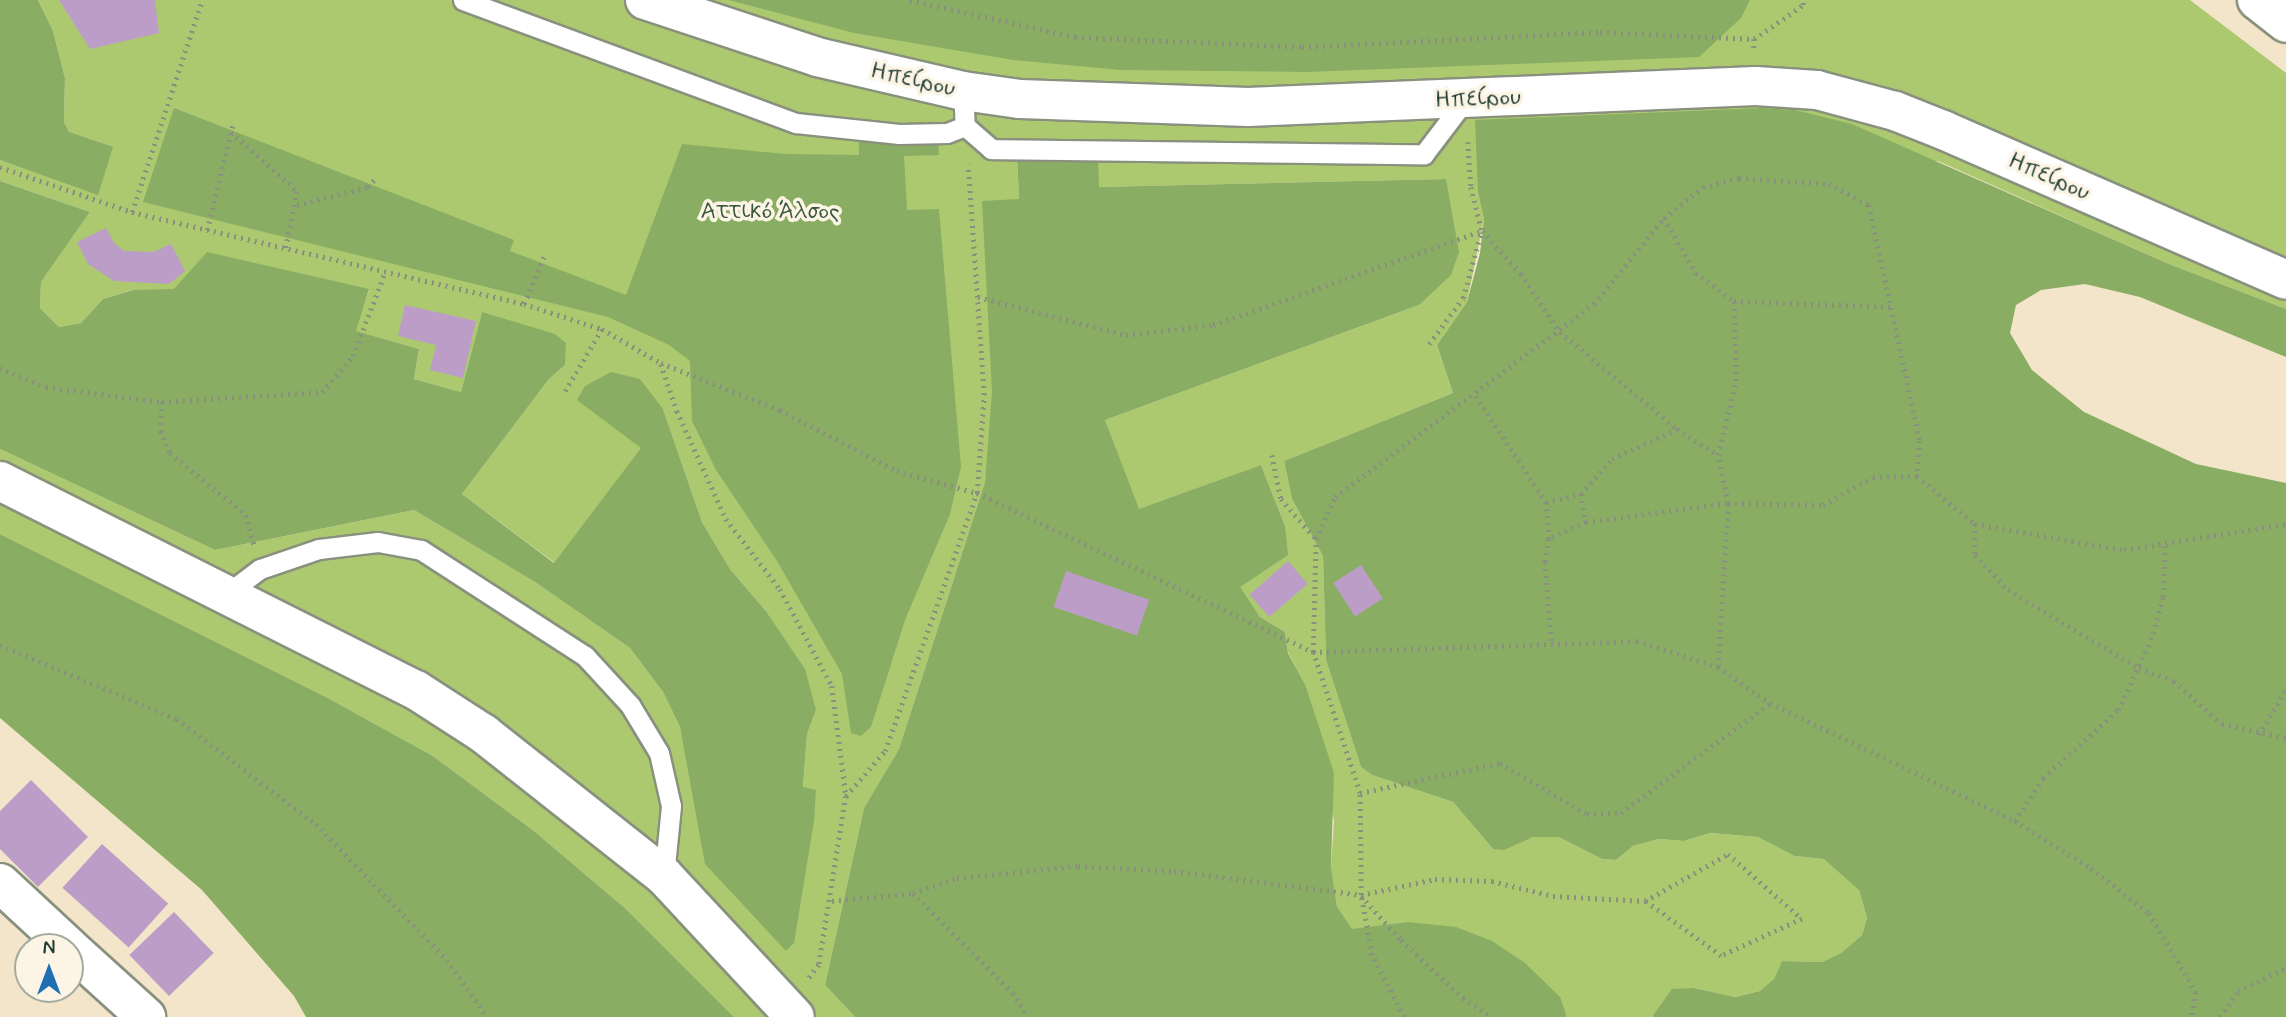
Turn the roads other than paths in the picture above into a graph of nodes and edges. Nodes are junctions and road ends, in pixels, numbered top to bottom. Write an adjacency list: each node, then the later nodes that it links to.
1 (463, 0): 6 (lane)
2 (646, 0): 6 (street, Ηπείρου)
3 (2257, 0): 4 (street)
4 (2286, 23)
5 (1465, 100): 6 (street, Ηπείρου); 6 (lane); 7 (street, Ηπείρου)
6 (964, 109)
7 (2286, 280)
8 (0, 481): 9 (street)
9 (228, 593): 10 (street); 10 (lane)
10 (664, 876): 14 (street)
11 (0, 883): 12 (street)
12 (55, 933)
13 (84, 960): 15 (street)
14 (790, 1012)
15 (146, 1017)

